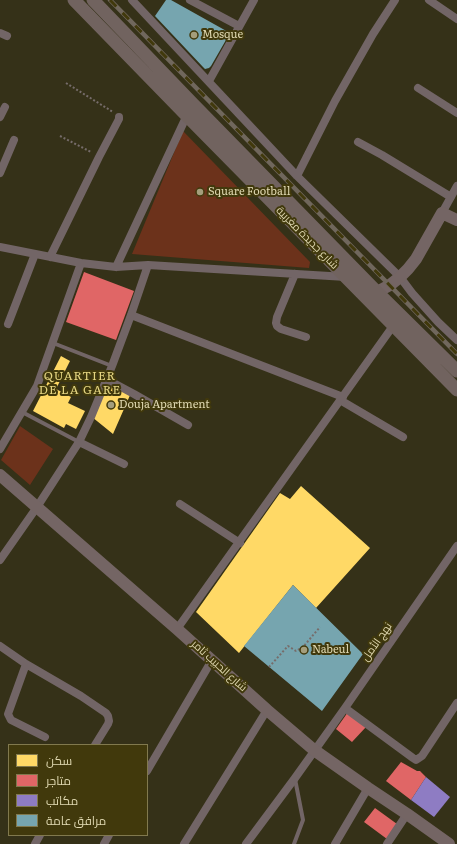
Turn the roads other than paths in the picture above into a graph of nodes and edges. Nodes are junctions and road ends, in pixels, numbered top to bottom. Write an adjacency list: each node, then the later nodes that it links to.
1 (74, 0): 15 (main road, شارع جديدة مغربية)
2 (93, 0): 12 (main road, شارع جديدة مغربية)
3 (132, 0): 10 (street)
4 (190, 0): 9 (street)
5 (254, 0): 9 (street)
6 (395, 0): 21 (street)
7 (429, 0): 8 (street)
8 (457, 19)
9 (239, 26): 10 (street)
10 (208, 81): 21 (street)
11 (418, 88): 14 (street)
12 (193, 104): 15 (street); 35 (main road, شارع جديدة مغربية)
13 (5, 107): 16 (street)
14 (457, 113)
15 (187, 116): 31 (street); 34 (main road, شارع جديدة مغربية)
16 (0, 117)
17 (119, 117): 28 (street)
18 (14, 140): 20 (street)
19 (358, 142): 23 (street)
20 (0, 173)
21 (296, 176): 33 (street)
22 (457, 186): 23 (street)
23 (451, 197): 24 (street)
24 (442, 213): 25 (main road); 33 (main road)
25 (457, 220)
26 (0, 247): 27 (street)
27 (35, 254): 28 (street); 37 (street)
28 (50, 257): 29 (street)
29 (81, 263): 31 (street); 41 (street)
30 (148, 265): 31 (street); 32 (street); 36 (street)
31 (116, 267)
32 (295, 274): 34 (street); 39 (street)
33 (400, 277): 35 (main road); 40 (street)
34 (346, 278): 38 (main road, شارع جديدة مغربية)
35 (377, 292): 43 (main road, شارع جديدة مغربية)
36 (131, 316): 42 (street); 46 (street)
37 (8, 324)
38 (393, 326): 45 (main road, شارع جديدة مغربية); 46 (street)
39 (306, 338)
40 (457, 340)
41 (52, 343): 42 (lane); 47 (street)
42 (112, 366): 44 (street)
43 (457, 371)
44 (106, 379): 48 (street); 50 (street)
45 (457, 390)
46 (342, 398): 49 (street); 56 (street)
47 (22, 412): 50 (lane); 51 (street)
48 (188, 425)
49 (403, 437)
50 (79, 442): 52 (street); 55 (street)
51 (0, 449)
52 (124, 464)
53 (0, 475): 55 (main road, شارع الحبيب ثامر)
54 (180, 504): 56 (street)
55 (37, 507): 58 (street); 59 (main road, شارع الحبيب ثامر)
56 (240, 542): 59 (street)
57 (457, 546): 64 (street, نهج الأمل)
58 (0, 560)
59 (178, 629): 61 (main road, شارع الحبيب ثامر)
60 (0, 646): 62 (street)
61 (212, 660): 65 (main road, شارع الحبيب ثامر); 69 (street)
62 (26, 664): 66 (street); 67 (street)
63 (457, 703): 64 (street)
64 (345, 708): 68 (street, نهج الأمل)
65 (267, 710): 68 (main road, شارع الحبيب ثامر); 73 (street)
66 (45, 737)
67 (96, 744)
68 (314, 750): 70 (street, نهج الأمل); 71 (main road, شارع الحبيب ثامر)
69 (148, 769)
70 (295, 778): 74 (street, نهج الأمل); 75 (lane)
71 (368, 788): 72 (main road, شارع الحبيب ثامر); 76 (street)
72 (407, 814): 77 (street); 78 (main road, شارع الحبيب ثامر)
73 (184, 844)
74 (246, 844)
75 (294, 844)
76 (335, 844)
77 (387, 844)
78 (449, 844)

